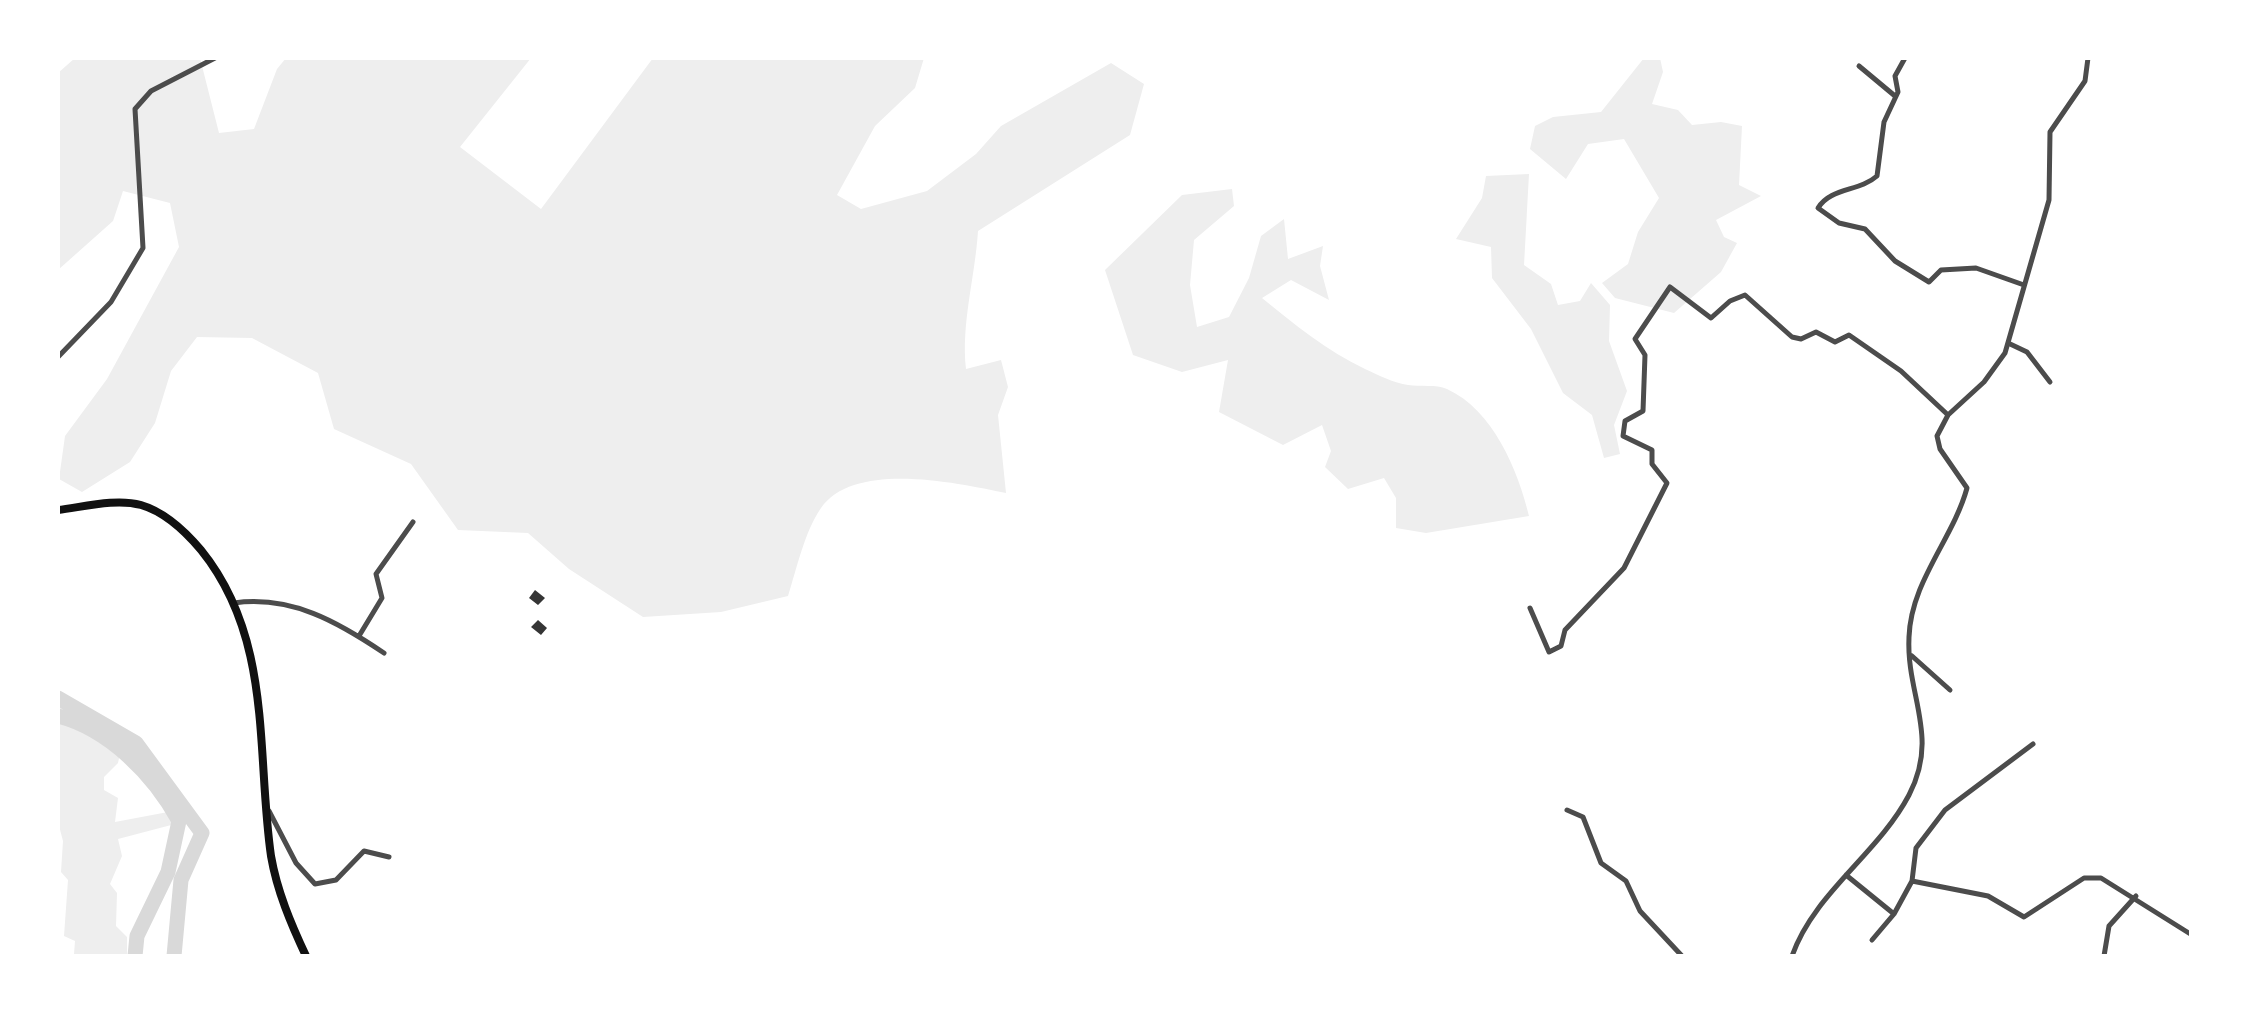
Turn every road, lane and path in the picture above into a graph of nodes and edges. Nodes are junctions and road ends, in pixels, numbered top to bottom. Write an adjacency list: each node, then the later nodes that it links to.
1 (215, 58): 8 (street)
2 (1905, 58): 5 (street)
3 (2088, 58): 6 (street)
4 (1859, 66): 5 (street)
5 (1896, 97): 6 (street)
6 (2024, 285): 7 (street)
7 (2008, 343): 9 (street); 10 (street)
8 (59, 351)
9 (2050, 382)
10 (1948, 415): 14 (street); 17 (street)
11 (58, 510): 13 (main road)
12 (412, 522): 15 (street)
13 (234, 603): 15 (street); 20 (main road)
14 (1530, 608)
15 (359, 636): 16 (street)
16 (384, 652)
17 (1910, 654): 18 (street); 23 (street)
18 (1950, 690)
19 (2033, 744): 24 (street)
20 (268, 809): 22 (street); 29 (main road)
21 (1566, 810): 30 (street)
22 (390, 857)
23 (1846, 876): 26 (street); 31 (street)
24 (1912, 881): 25 (street); 26 (street)
25 (2136, 896): 27 (street); 32 (street)
26 (1894, 914): 28 (street)
27 (2192, 936)
28 (1872, 940)
29 (306, 956)
30 (1682, 956)
31 (1792, 956)
32 (2104, 956)

